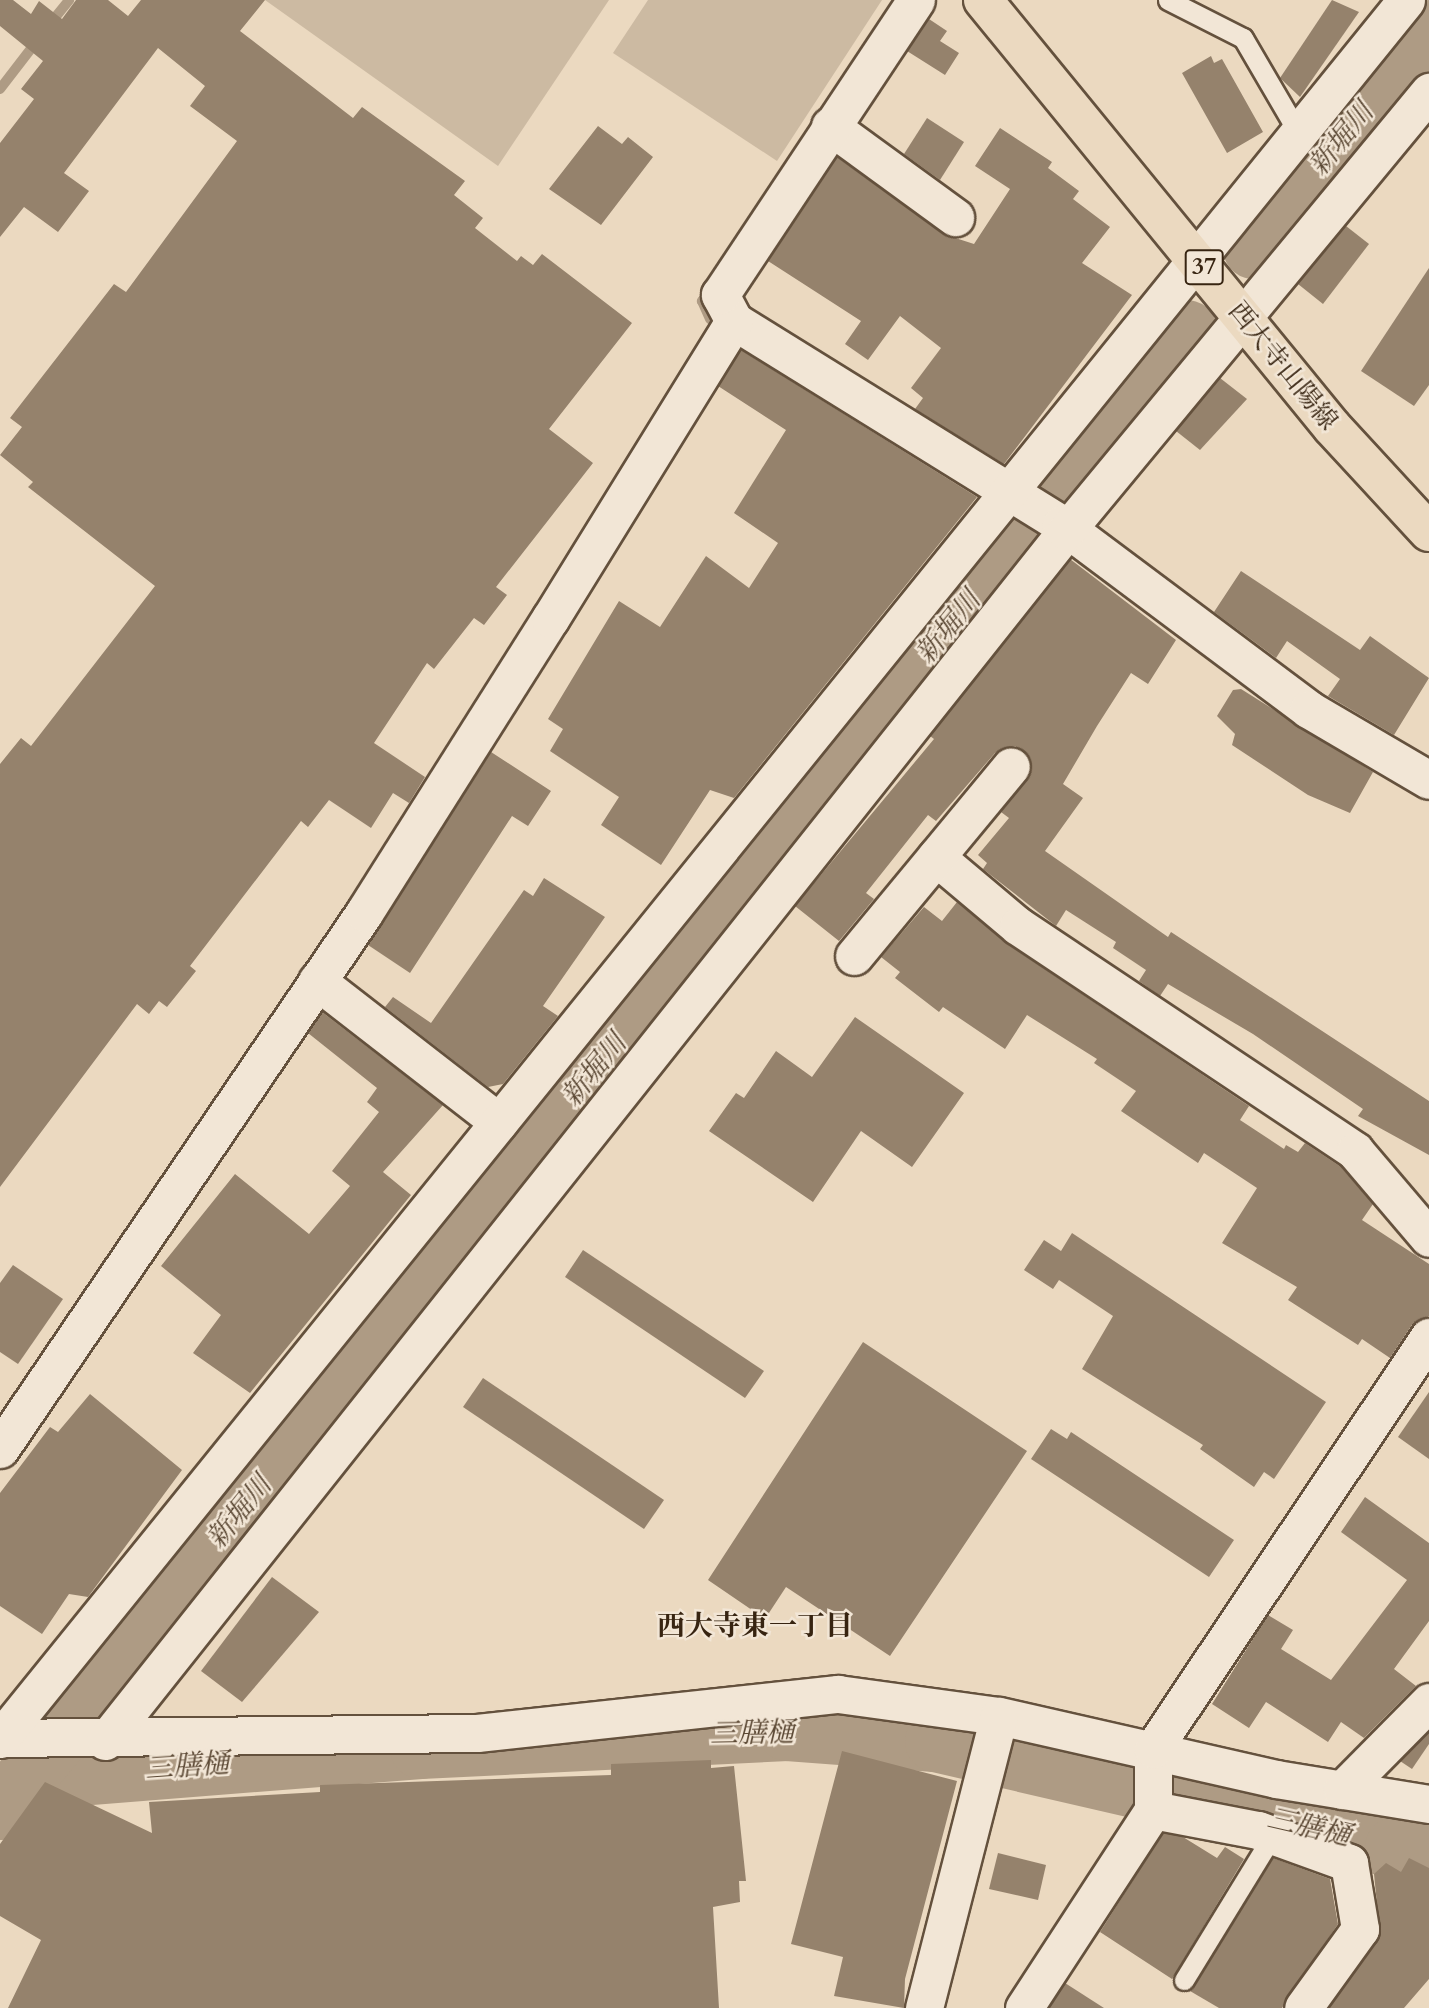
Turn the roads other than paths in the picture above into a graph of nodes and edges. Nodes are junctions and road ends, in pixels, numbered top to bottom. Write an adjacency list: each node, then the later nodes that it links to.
1 (916, 0): 6 (street)
2 (983, 0): 9 (main road, 西大寺山陽線 / 37)
3 (1167, 0): 7 (lane)
4 (1406, 0): 7 (street)
5 (1429, 92): 10 (street)
6 (830, 126): 8 (street); 11 (street)
7 (1299, 134): 9 (street)
8 (955, 217)
9 (1199, 260): 10 (main road, 西大寺山陽線 / 37); 12 (street)
10 (1244, 317): 13 (street); 14 (main road, 西大寺山陽線 / 37)
11 (734, 321): 12 (street); 19 (street)
12 (1013, 495): 13 (street); 20 (street)
13 (1064, 527): 16 (street); 27 (street)
14 (1429, 532)
15 (1011, 766): 17 (street)
16 (1429, 780)
17 (936, 857): 18 (street); 21 (street)
18 (854, 956)
19 (317, 981): 20 (street); 23 (street)
20 (499, 1122): 25 (street)
21 (1429, 1238)
22 (1429, 1337): 28 (street)
23 (0, 1449)
24 (1429, 1702): 29 (street)
25 (2, 1738): 27 (street)
26 (994, 1738): 27 (street); 28 (street); 34 (street)
27 (99, 1741)
28 (1154, 1756): 29 (street); 31 (street)
29 (1342, 1790): 30 (street)
30 (1429, 1804)
31 (1153, 1810): 32 (street); 35 (street)
32 (1273, 1835): 33 (lane); 36 (street)
33 (1184, 1980)
34 (924, 2008)
35 (1024, 2008)
36 (1303, 2008)

